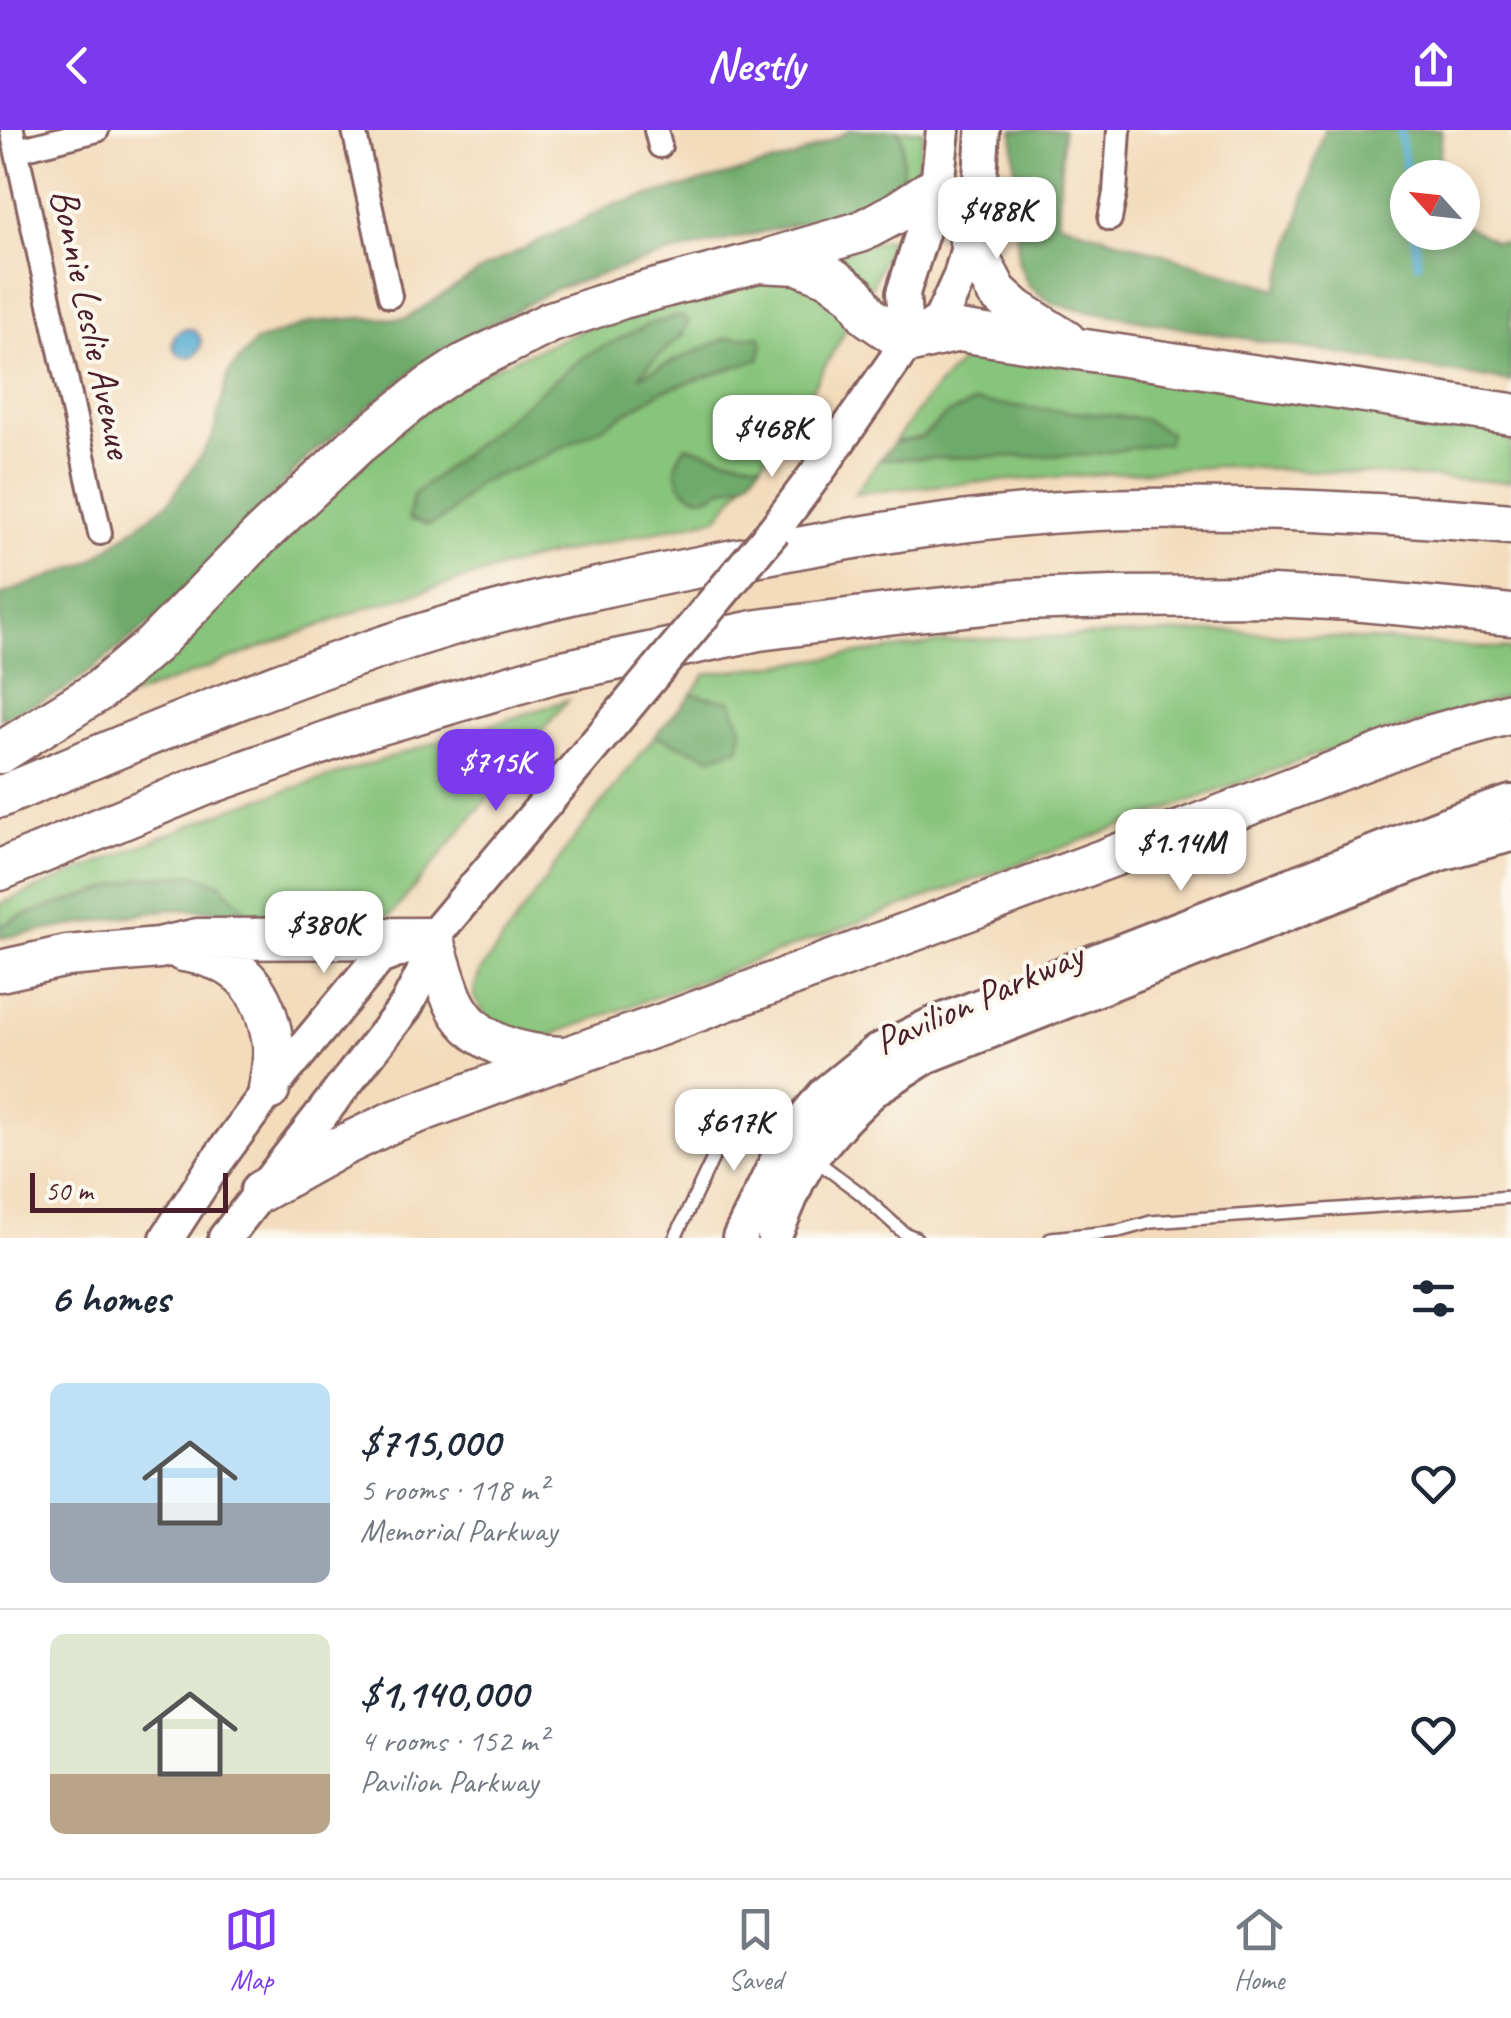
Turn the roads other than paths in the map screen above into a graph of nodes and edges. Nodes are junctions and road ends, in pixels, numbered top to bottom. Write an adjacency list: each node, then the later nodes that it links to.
1 (97, 130): 6 (street)
2 (354, 130): 11 (street)
3 (943, 130): 7 (main road)
4 (983, 130): 9 (main road)
5 (1119, 130): 8 (street)
6 (15, 140): 16 (street, Bonnie Leslie Avenue)
7 (937, 186): 10 (highway); 12 (main road)
8 (1110, 220)
9 (970, 241): 12 (main road); 13 (highway)
10 (758, 262): 12 (highway); 19 (highway)
11 (390, 296)
12 (907, 343): 13 (highway); 24 (main road, bridge)
13 (1082, 351): 14 (highway)
14 (1511, 414)
15 (1511, 524): 20 (highway)
16 (100, 533)
17 (1511, 615): 23 (highway)
18 (1511, 713): 27 (highway)
19 (0, 753)
20 (0, 796)
21 (1511, 802): 29 (main road, Pavilion Parkway)
22 (1511, 836): 29 (main road, Pavilion Parkway)
23 (0, 870)
24 (432, 938): 25 (highway); 27 (highway); 28 (main road); 30 (main road)
25 (159, 948): 26 (highway); 28 (highway)
26 (0, 971)
27 (568, 1057): 30 (highway)
28 (270, 1090): 33 (main road)
29 (800, 1147): 35 (lane); 36 (main road, Pavilion Parkway); 37 (main road, Pavilion Parkway); 38 (lane)
30 (261, 1191): 34 (main road)
31 (1511, 1197): 32 (lane)
32 (1075, 1236): 39 (lane)
33 (168, 1238)
34 (225, 1238)
35 (675, 1238)
36 (739, 1238)
37 (774, 1238)
38 (916, 1238)
39 (1051, 1238)

